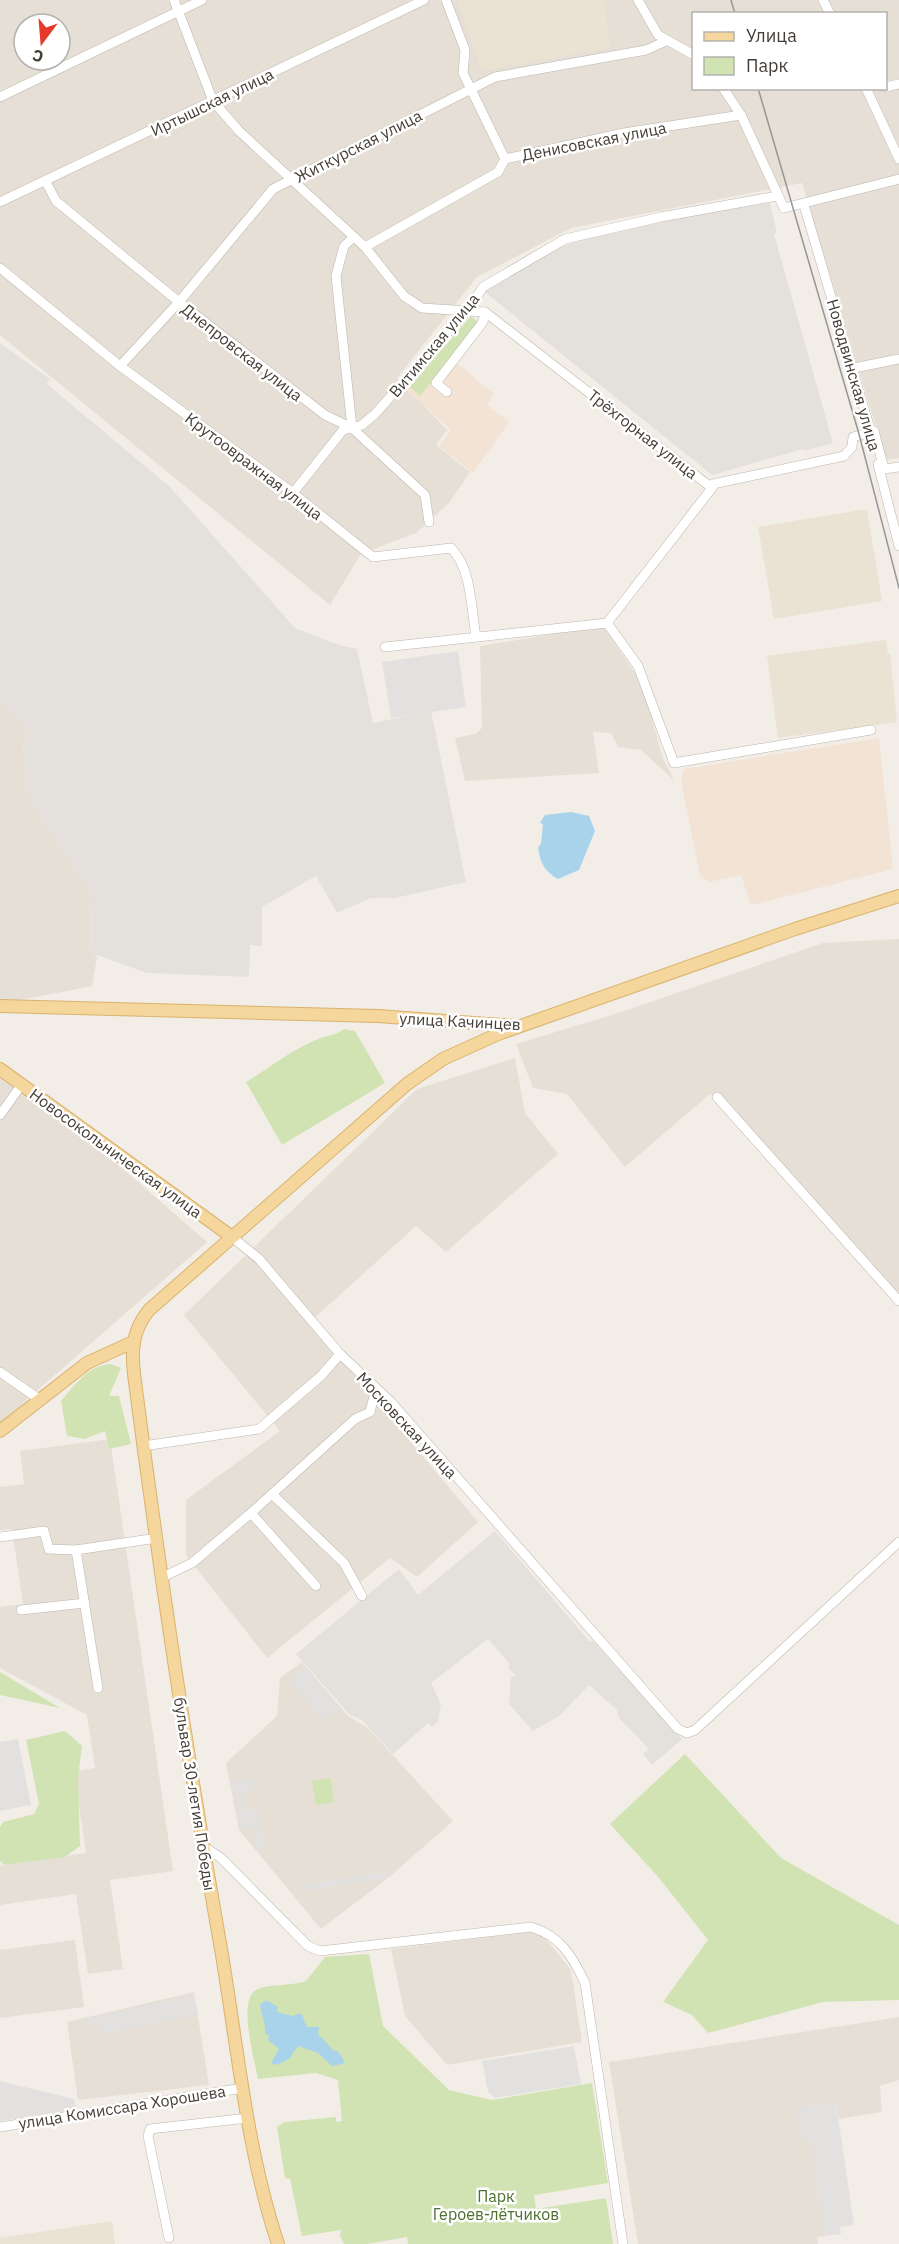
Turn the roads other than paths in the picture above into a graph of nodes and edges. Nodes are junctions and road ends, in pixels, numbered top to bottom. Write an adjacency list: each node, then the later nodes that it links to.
1 (174, 0): 8 (street)
2 (202, 0): 8 (street)
3 (424, 0): 15 (street, Иртышская улица)
4 (446, 0): 11 (street)
5 (638, 0): 9 (street)
6 (835, 0): 7 (street)
7 (824, 1)
8 (178, 11): 14 (street); 15 (street)
9 (666, 41): 10 (street); 11 (street, Житкурская улица)
10 (692, 54)
11 (470, 89): 17 (street); 20 (street, Житкурская улица)
12 (724, 90): 16 (street)
13 (869, 90): 18 (street)
14 (0, 97)
15 (213, 101): 20 (street); 21 (street, Иртышская улица)
16 (741, 115): 17 (street, Денисовская улица); 22 (street)
17 (505, 159): 26 (street, Денисовская улица)
18 (899, 159)
19 (899, 179): 24 (street)
20 (292, 180): 25 (street); 28 (street, Житкурская улица)
21 (46, 182): 23 (street, Иртышская улица); 28 (street, Днепровская улица)
22 (777, 196): 24 (street); 29 (street, Витимская улица)
23 (0, 202)
24 (804, 205): 33 (street, Новодвинская улица)
25 (354, 237): 26 (street); 35 (street)
26 (365, 247): 29 (street)
27 (0, 268): 32 (street, Крутоовражная улица)
28 (179, 302): 32 (street, Житкурская улица); 35 (street, Днепровская улица)
29 (468, 310): 30 (street); 35 (street, Витимская улица)
30 (485, 312): 34 (street); 38 (street, Трёхгорная улица)
31 (899, 359): 33 (street)
32 (120, 366): 39 (street, Крутоовражная улица)
33 (854, 368): 36 (street, Новодвинская улица)
34 (447, 392)
35 (352, 428): 39 (street, Витимская улица); 40 (street, Днепровская улица)
36 (871, 431): 37 (street); 38 (street, Трёхгорная улица); 41 (street, Новодвинская улица)
37 (899, 467)
38 (712, 488): 42 (street)
39 (293, 493): 43 (street, Крутоовражная улица)
40 (429, 522)
41 (899, 546)
42 (608, 622): 43 (street); 45 (street)
43 (476, 637): 44 (street)
44 (385, 647)
45 (871, 730)
46 (899, 896): 48 (main road, улица Качинцев)
47 (0, 1006): 48 (main road, улица Качинцев)
48 (525, 1026): 53 (main road)
49 (0, 1069): 50 (main road, Новосокольническая улица)
50 (22, 1084): 52 (street); 53 (main road, Новосокольническая улица)
51 (717, 1097): 54 (street)
52 (0, 1115)
53 (232, 1237): 55 (main road); 56 (street, Московская улица)
54 (899, 1301)
55 (133, 1342): 59 (main road); 61 (main road, бульвар 30-летия Победы)
56 (340, 1354): 58 (street, Московская улица); 61 (street)
57 (0, 1372): 59 (street)
58 (376, 1389): 62 (street); 66 (street, Московская улица)
59 (39, 1399): 60 (main road)
60 (0, 1431)
61 (143, 1446): 65 (main road, бульвар 30-летия Победы)
62 (272, 1494): 63 (street); 70 (street)
63 (251, 1513): 68 (street); 69 (street)
64 (0, 1537): 67 (street)
65 (157, 1538): 67 (street); 68 (main road, бульвар 30-летия Победы)
66 (899, 1542)
67 (76, 1550): 71 (street)
68 (163, 1577): 74 (main road, бульвар 30-летия Победы)
69 (316, 1586)
70 (362, 1596)
71 (85, 1604): 72 (street); 73 (street)
72 (21, 1610)
73 (98, 1688)
74 (203, 1846): 75 (main road, бульвар 30-летия Победы); 80 (street)
75 (243, 2088): 76 (main road, бульвар 30-летия Победы); 77 (street, улица Комиссара Хорошева)
76 (248, 2118): 78 (street); 79 (main road, бульвар 30-летия Победы)
77 (0, 2127)
78 (169, 2238)
79 (278, 2244)
80 (623, 2244)

